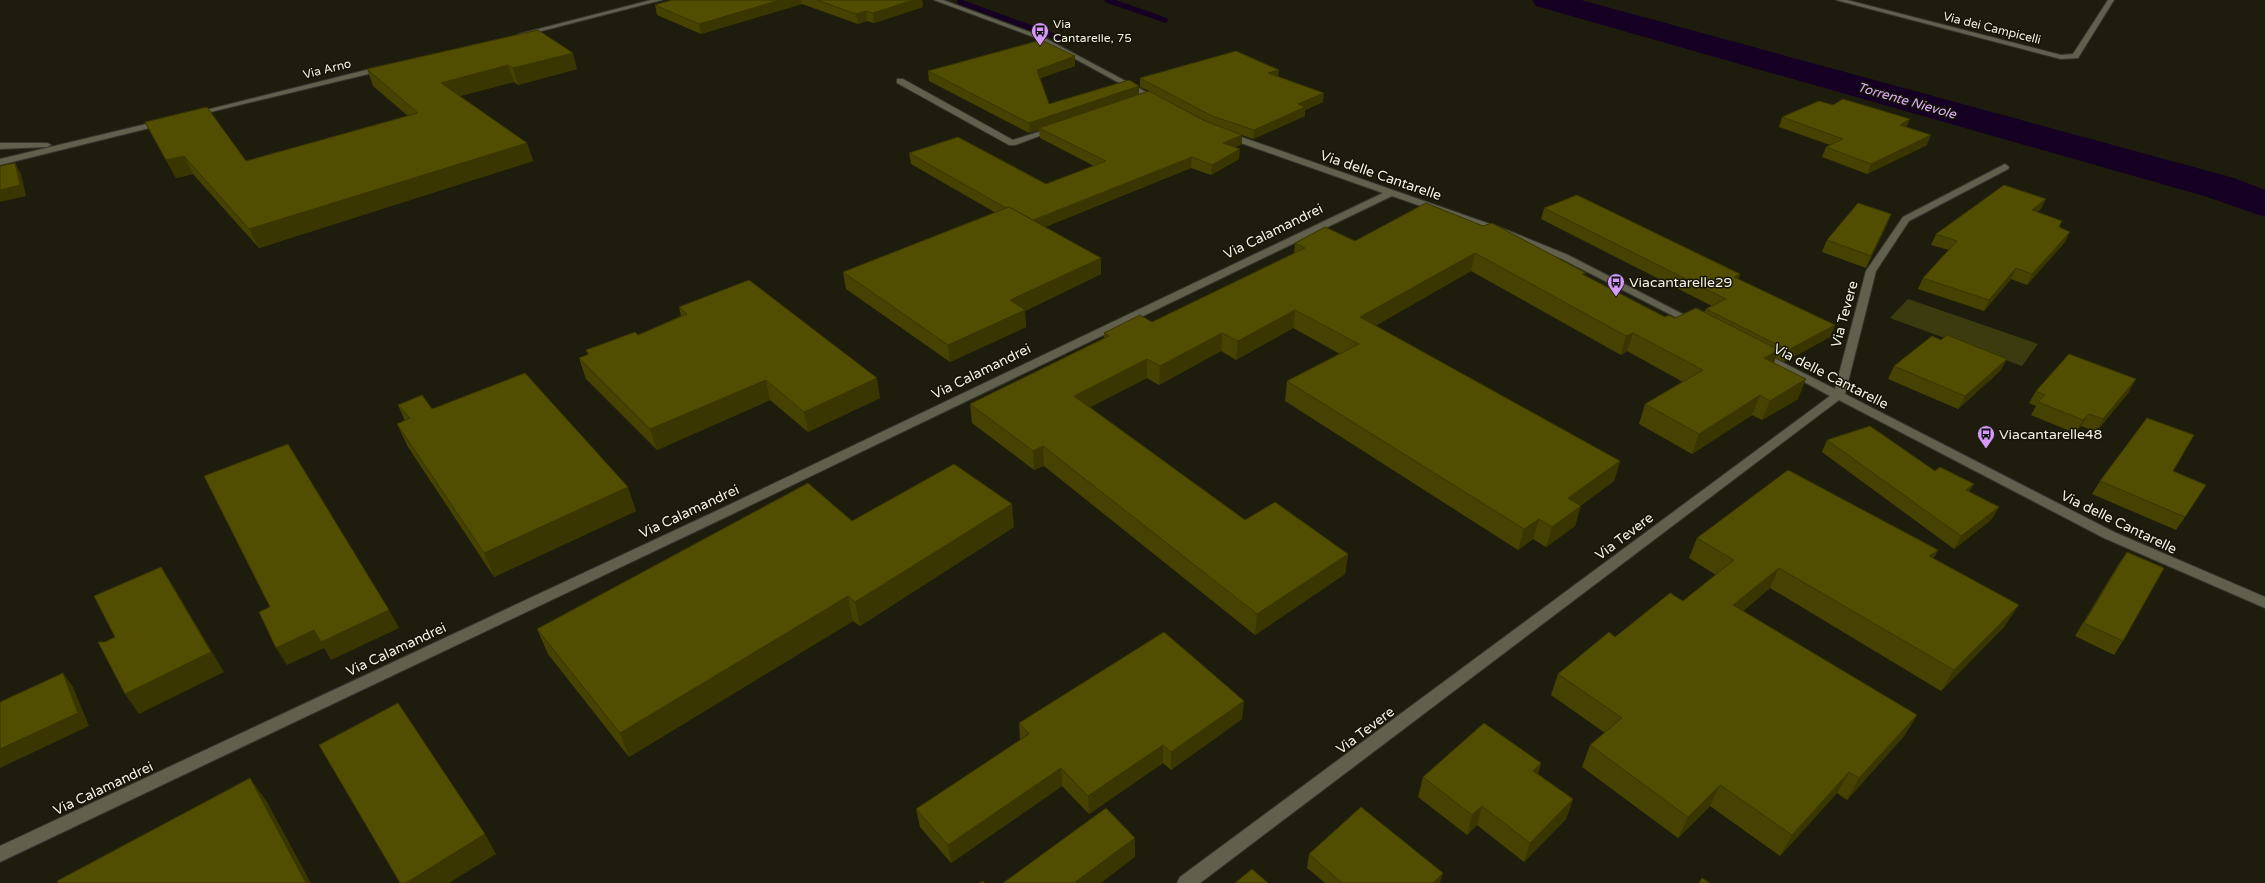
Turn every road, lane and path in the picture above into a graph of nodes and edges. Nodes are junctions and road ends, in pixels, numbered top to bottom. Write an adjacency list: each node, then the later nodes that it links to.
1 (659, 0): 5 (street)
2 (1839, 0): 3 (street, Via dei Campicelli)
3 (2111, 0)
4 (944, 1): 8 (street)
5 (510, 37)
6 (394, 65): 11 (street, Via Arno)
7 (900, 81): 13 (street)
8 (1150, 96): 9 (street); 10 (street)
9 (1136, 101)
10 (1169, 107)
11 (186, 116)
12 (170, 120): 15 (street)
13 (1063, 126)
14 (1215, 131): 19 (street, Via delle Cantarelle)
15 (70, 145): 16 (street); 17 (street)
16 (0, 146)
17 (0, 162)
18 (2005, 167): 22 (street, Via Tevere)
19 (1390, 193): 20 (street, Via delle Cantarelle); 24 (street, Via Calamandrei)
20 (1706, 328)
21 (1748, 350): 22 (street, Via delle Cantarelle)
22 (1839, 395): 23 (street, Via delle Cantarelle); 25 (street, Via Tevere)
23 (2265, 603)
24 (0, 854)
25 (1186, 883)

